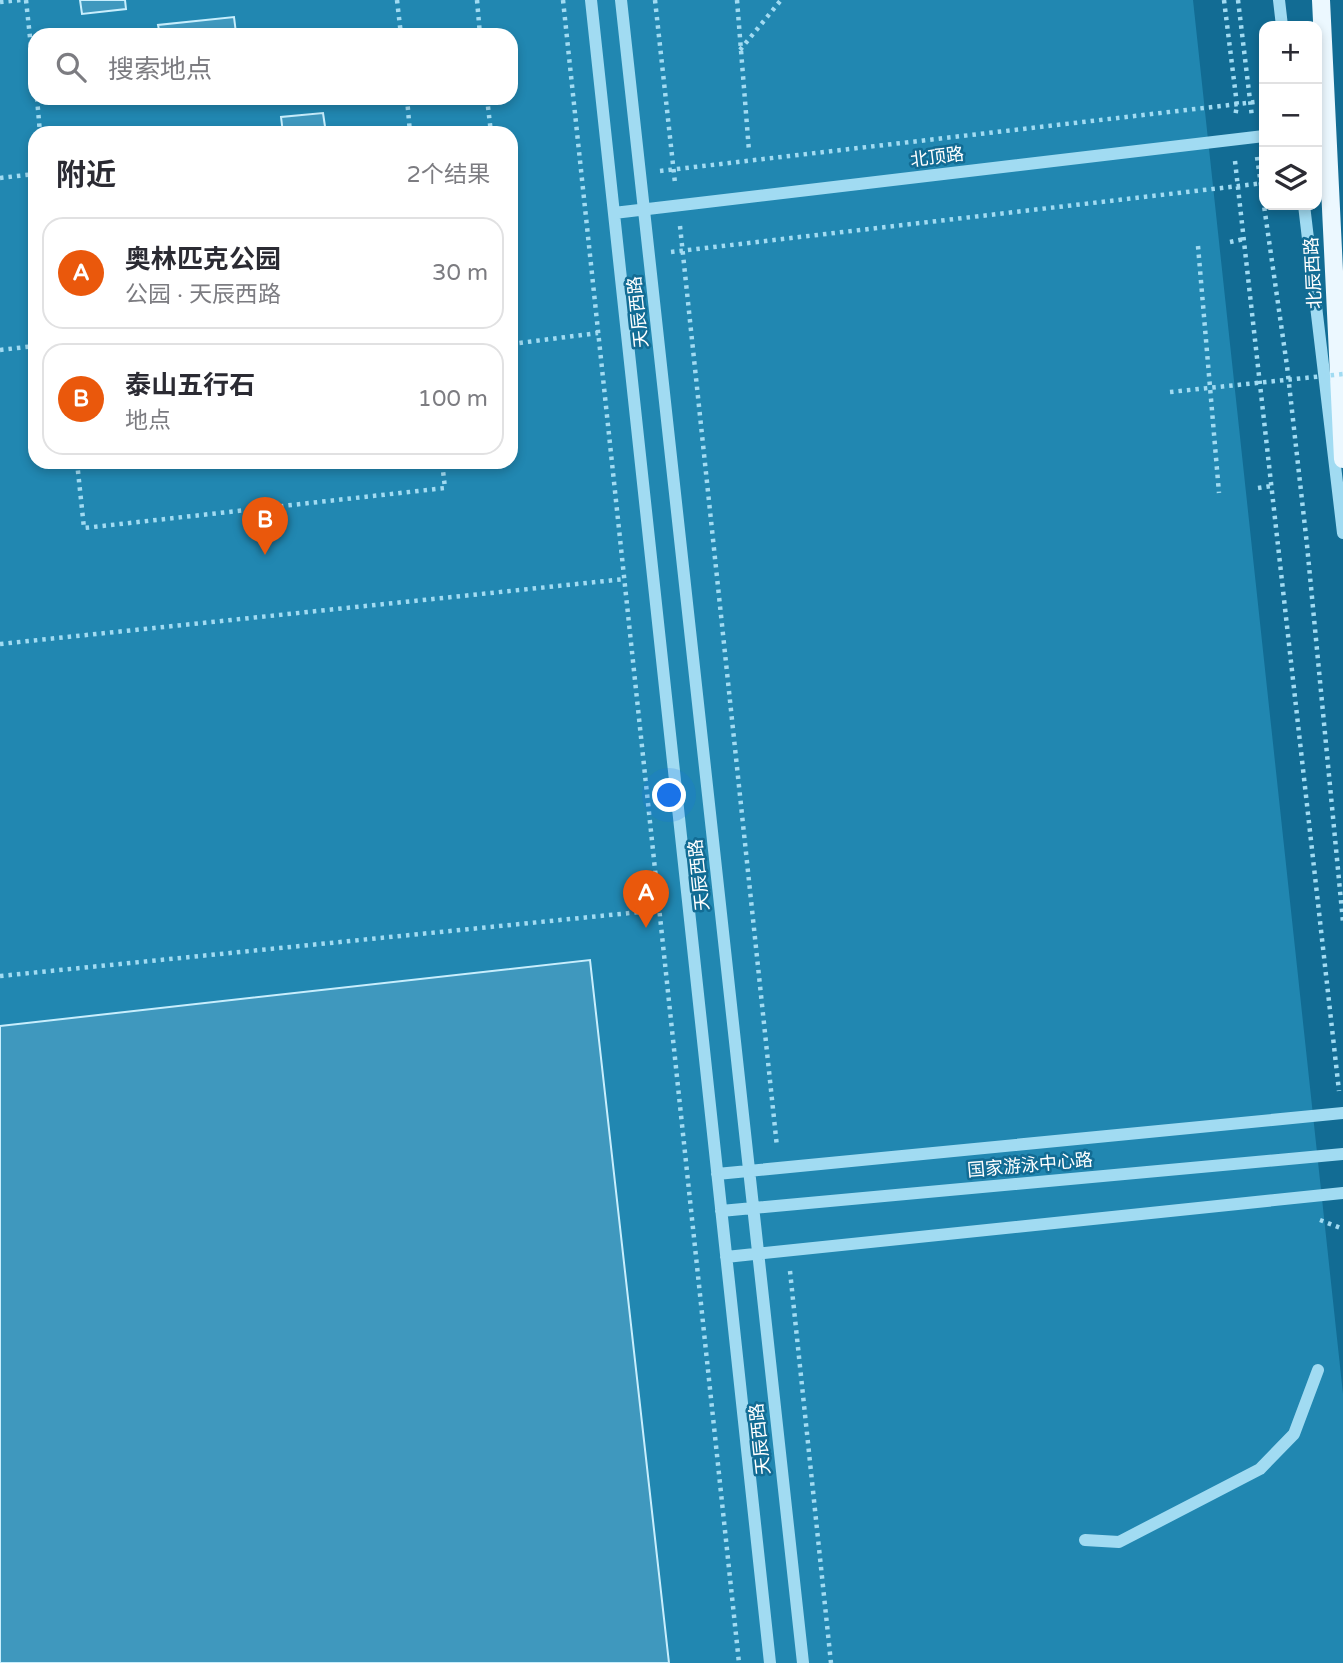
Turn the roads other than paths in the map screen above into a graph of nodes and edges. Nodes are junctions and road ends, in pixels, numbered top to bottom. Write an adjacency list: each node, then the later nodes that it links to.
1 (591, 0): 9 (street, 天辰西路)
2 (621, 0): 7 (street, 天辰西路)
3 (1279, 0): 5 (street)
4 (1321, 0): 10 (main road, 北辰西路)
5 (1281, 21)
6 (1259, 133): 7 (street, 北顶路)
7 (644, 210): 9 (street, 北顶路); 14 (street, 天辰西路)
8 (1305, 210): 11 (street, 北辰西路)
9 (614, 213): 15 (street, 天辰西路)
10 (1343, 459)
11 (1343, 533)
12 (1343, 1110): 14 (street)
13 (1343, 1154): 17 (street, 国家游泳中心路)
14 (748, 1170): 15 (street); 17 (street, 天辰西路)
15 (717, 1174): 18 (street, 天辰西路)
16 (1343, 1193): 19 (street)
17 (752, 1208): 18 (street, 国家游泳中心路); 19 (street, 天辰西路)
18 (721, 1211): 20 (street, 天辰西路)
19 (757, 1254): 20 (street); 24 (street, 天辰西路)
20 (726, 1257): 23 (street, 天辰西路)
21 (1318, 1370): 22 (street)
22 (1085, 1541)
23 (770, 1663)
24 (803, 1663)

